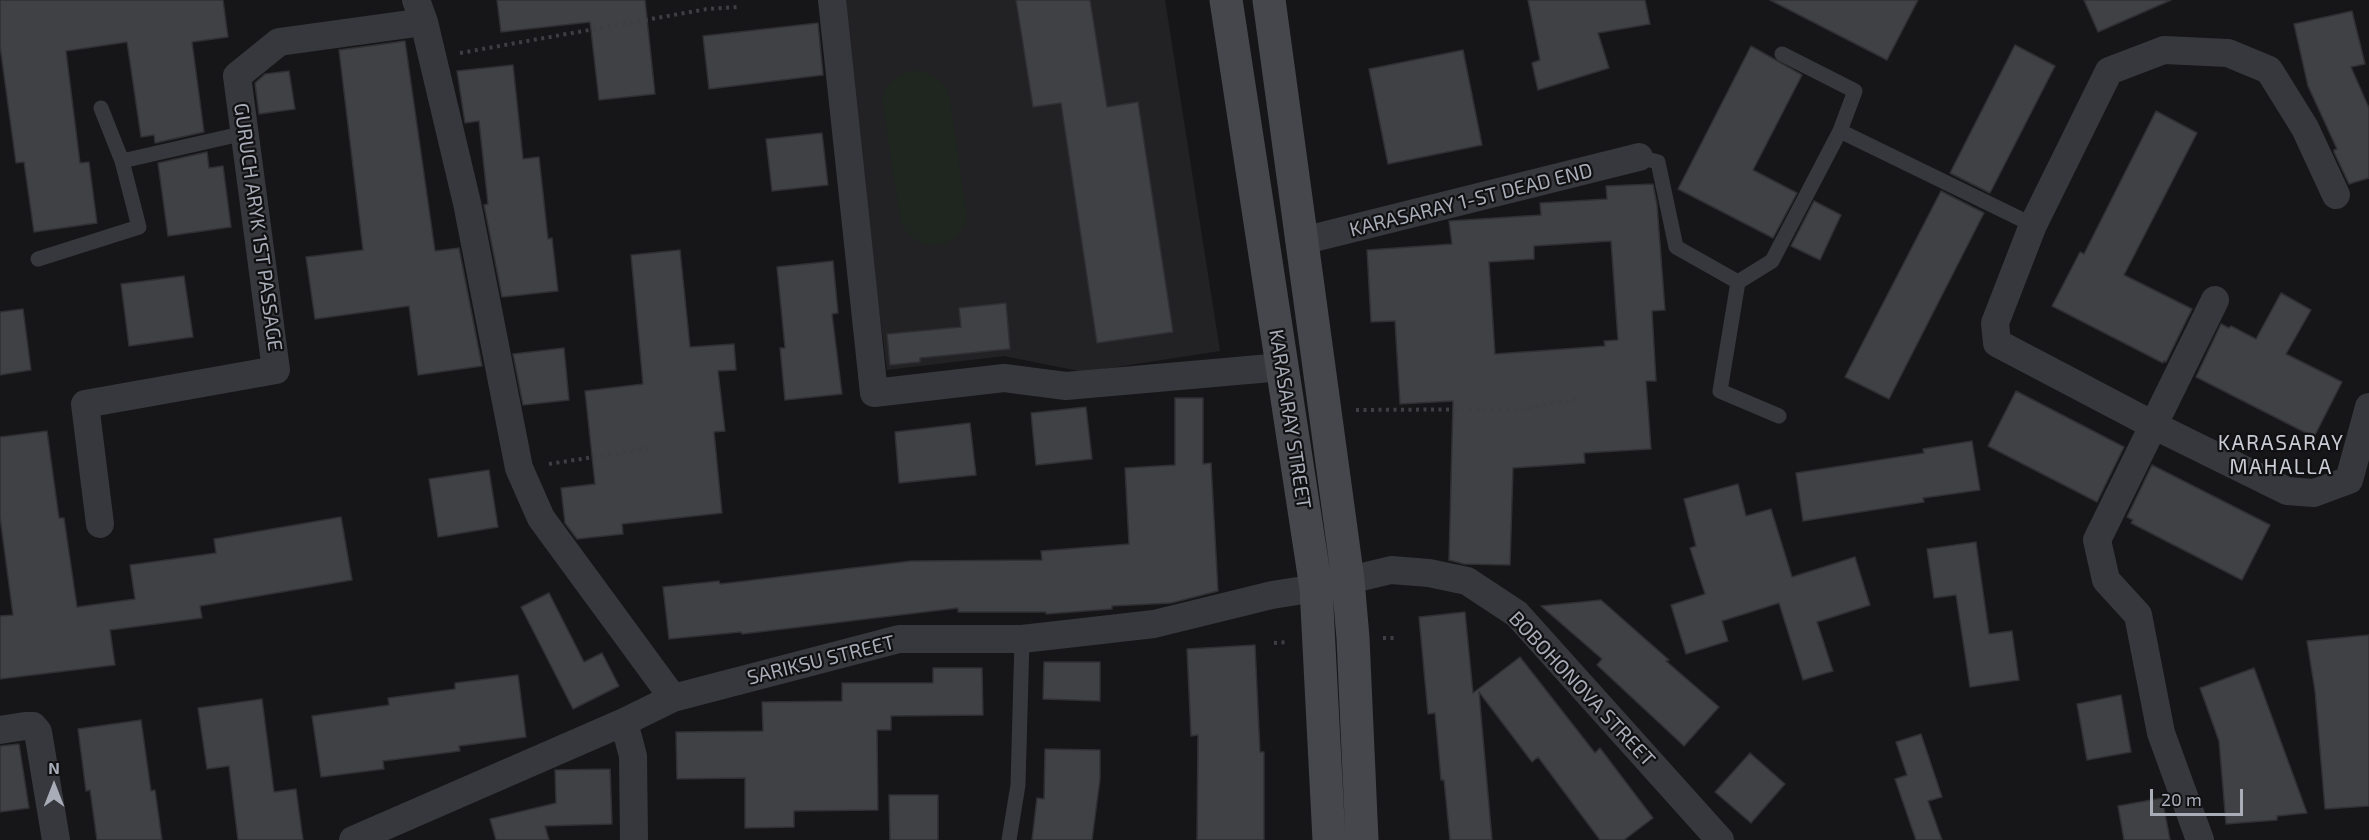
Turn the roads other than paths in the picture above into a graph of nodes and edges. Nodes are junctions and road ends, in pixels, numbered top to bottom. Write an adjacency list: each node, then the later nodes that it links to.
1 (832, 0): 17 (street)
2 (1226, 0): 17 (main road, KARASARAY STREET)
3 (1269, 0): 13 (main road, KARASARAY STREET)
4 (420, 11): 8 (street, GURUCH ARYK 1ST PASSAGE); 25 (street, GURUCH ARYK 1ST PASSAGE)
5 (1782, 54): 7 (lane)
6 (101, 108): 10 (lane)
7 (1840, 130): 12 (lane); 15 (lane)
8 (245, 133): 10 (lane); 21 (street, GURUCH ARYK 1ST PASSAGE)
9 (1639, 158): 13 (street, KARASARAY 1-ST DEAD END); 15 (lane)
10 (122, 161): 14 (lane)
11 (2336, 195): 12 (street)
12 (2033, 225): 20 (street)
13 (1302, 241): 22 (main road, KARASARAY STREET)
14 (38, 259)
15 (1738, 282): 19 (lane)
16 (2215, 300): 20 (street)
17 (1282, 367): 23 (main road, KARASARAY STREET)
18 (2369, 407): 20 (street)
19 (1779, 416)
20 (2152, 425): 36 (street)
21 (100, 524)
22 (1348, 580): 23 (street, BOBOHONOVA STREET); 34 (main road, KARASARAY STREET); 35 (street, BOBOHONOVA STREET)
23 (1316, 588): 24 (street, SARIKSU STREET); 33 (main road, KARASARAY STREET)
24 (1022, 639): 25 (street, SARIKSU STREET); 32 (lane)
25 (673, 698): 26 (street, SARIKSU STREET)
26 (624, 722): 28 (street, SARIKSU STREET); 31 (street)
27 (0, 730): 29 (street)
28 (392, 832): 30 (street, SARIKSU STREET)
29 (56, 840)
30 (353, 840)
31 (634, 840)
32 (1009, 840)
33 (1329, 840)
34 (1362, 840)
35 (1720, 840)
36 (2200, 840)

